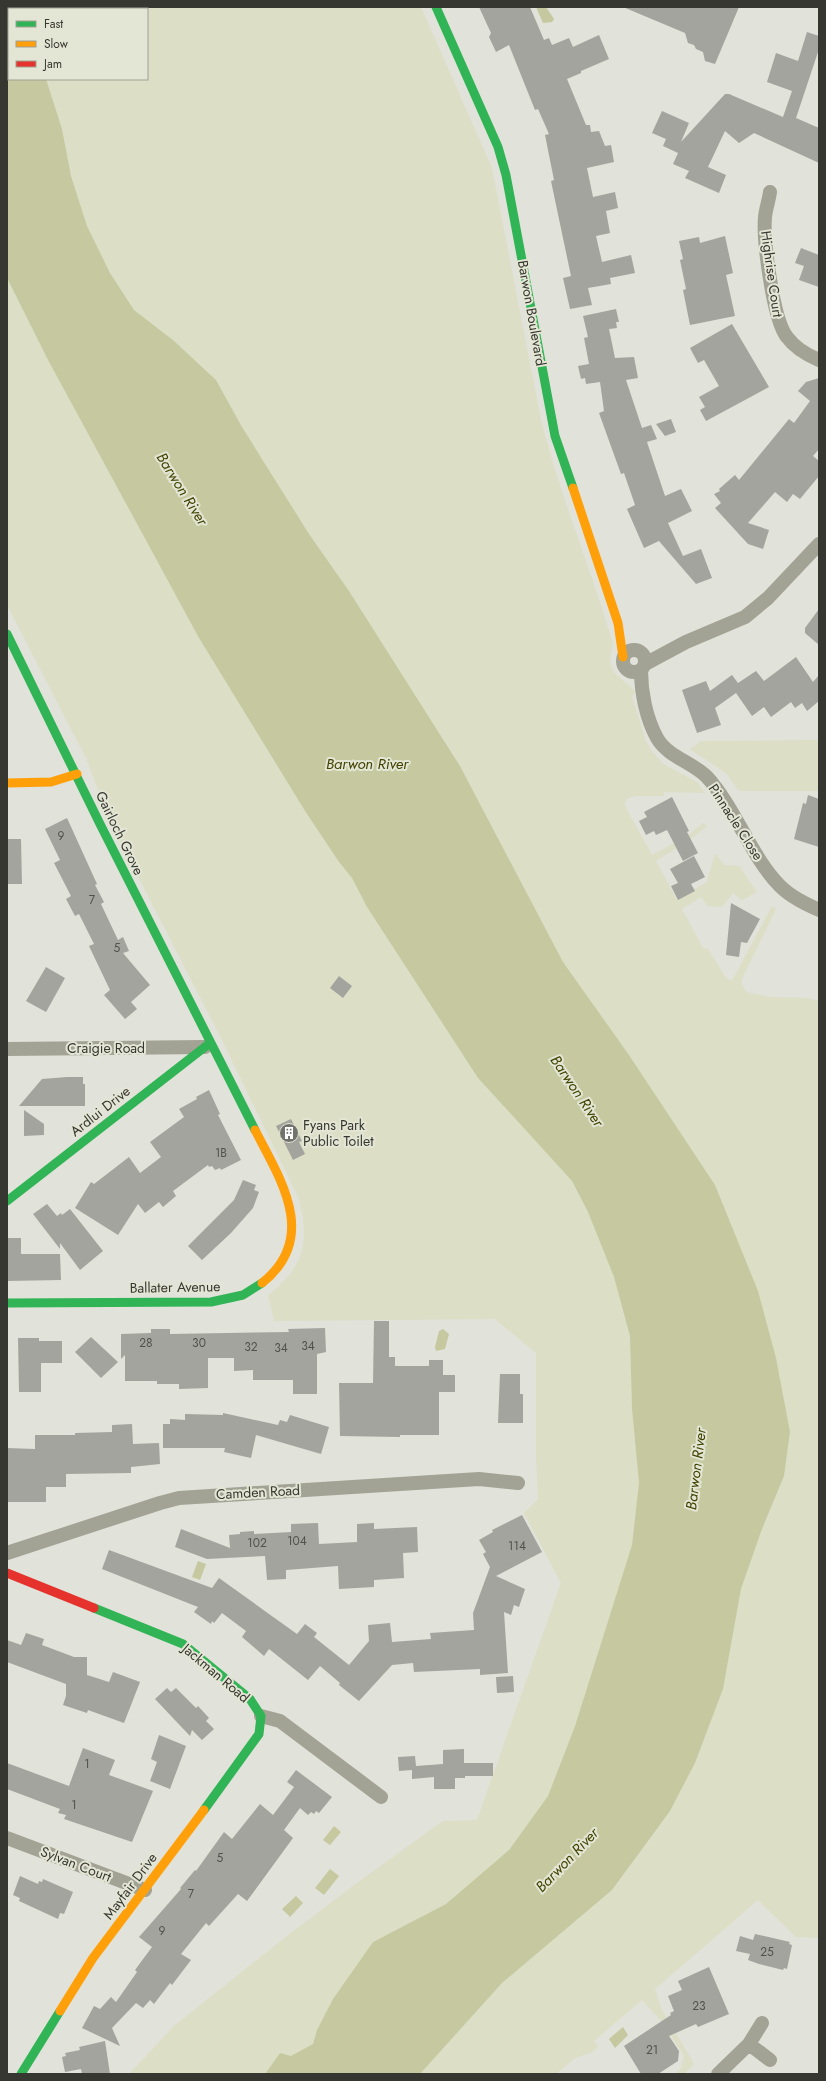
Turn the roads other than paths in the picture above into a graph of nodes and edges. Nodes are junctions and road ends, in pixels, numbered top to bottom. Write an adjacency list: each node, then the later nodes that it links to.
1 (436, 7): 5 (street, Barwon Boulevard)
2 (770, 192): 3 (street, Highrise Court)
3 (819, 360)
4 (819, 544): 7 (street)
5 (618, 623): 8 (street, Barwon Boulevard)
6 (7, 634): 10 (street, Gairloch Grove)
7 (686, 642): 8 (street); 9 (street)
8 (633, 652): 9 (street, Barwon Boulevard); 9 (street, Barwon Boulevard)
9 (638, 668): 12 (street, Pinnacle Close)
10 (77, 774): 11 (street); 13 (street, Gairloch Grove)
11 (7, 783)
12 (819, 910)
13 (208, 1045): 14 (street, Craigie Road); 15 (street, Ardlui Drive); 16 (street, Ballater Avenue)
14 (7, 1049)
15 (7, 1201)
16 (7, 1303)
17 (518, 1483): 18 (street, Camden Road)
18 (7, 1553)
19 (7, 1574): 20 (street, Jackman Road)
20 (261, 1716): 21 (street); 23 (street, Mayfair Drive)
21 (381, 1796)
22 (7, 1838): 23 (street, Sylvan Court)
23 (146, 1890): 27 (street, Mayfair Drive)
24 (762, 2023): 25 (street)
25 (749, 2044): 26 (street); 28 (street)
26 (770, 2060)
27 (21, 2074)
28 (718, 2074)

